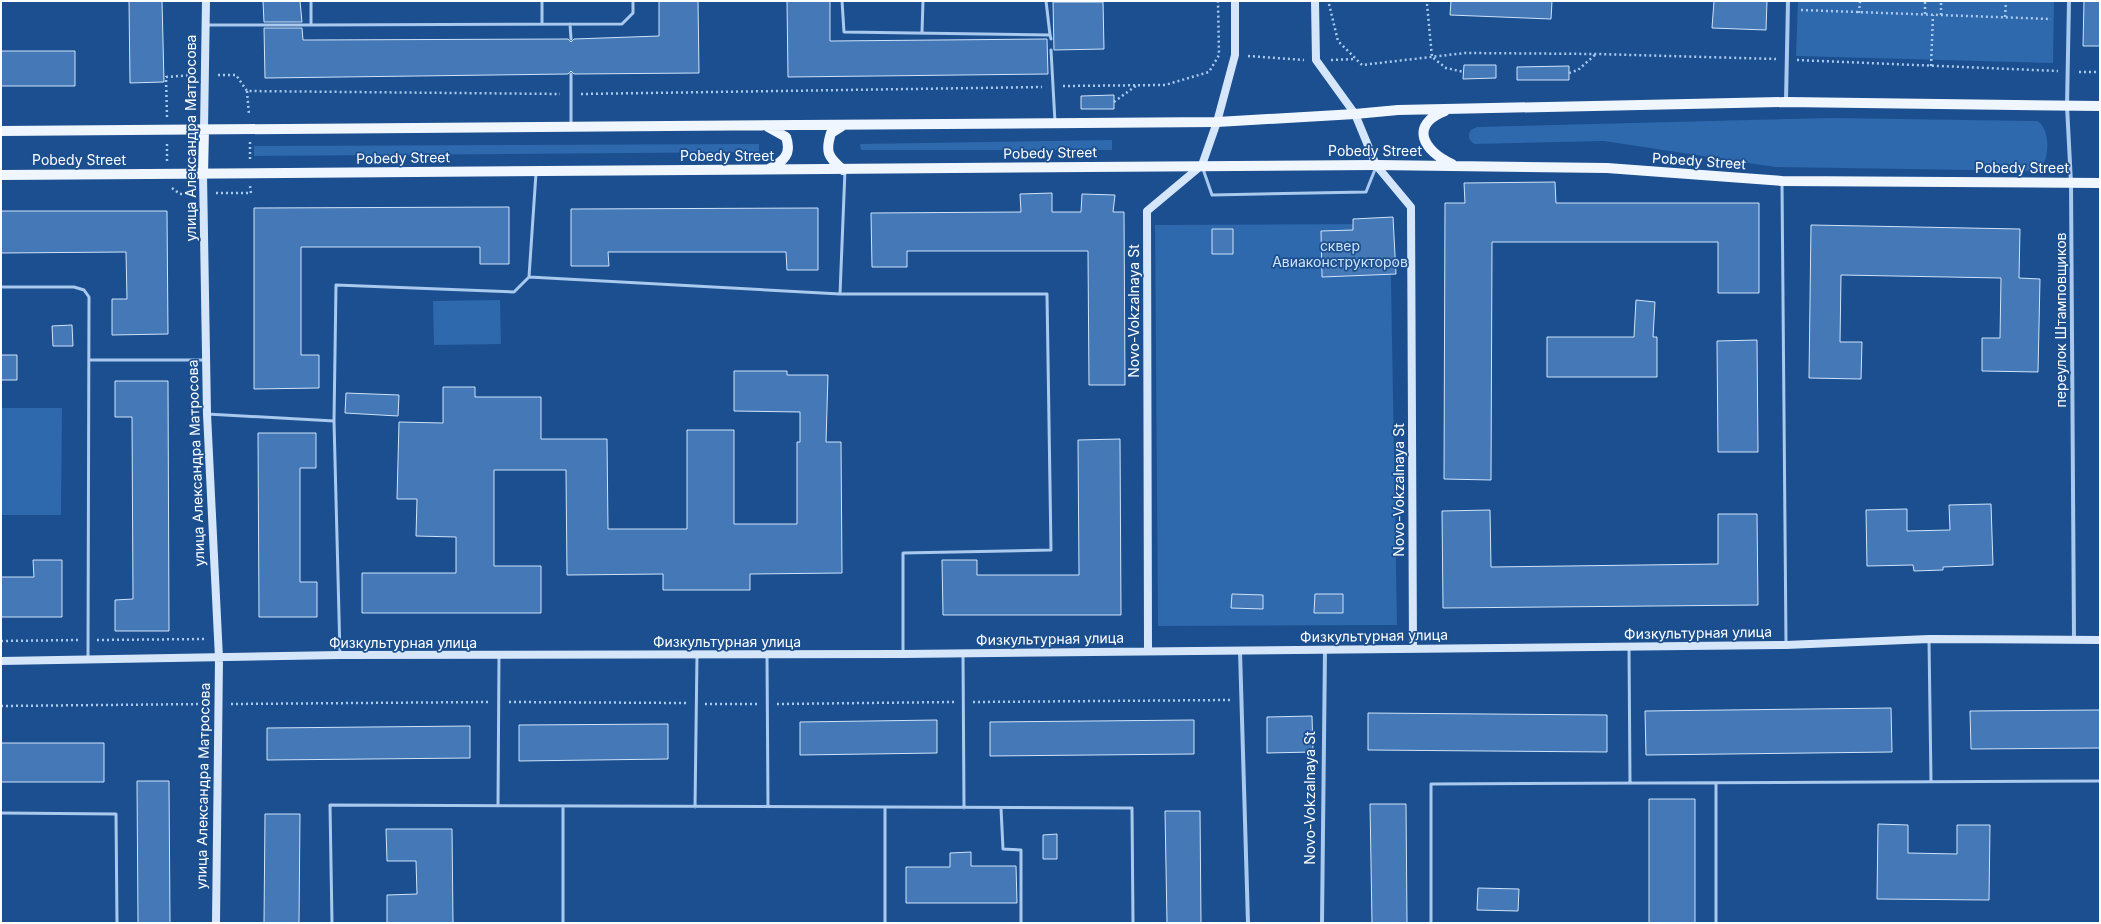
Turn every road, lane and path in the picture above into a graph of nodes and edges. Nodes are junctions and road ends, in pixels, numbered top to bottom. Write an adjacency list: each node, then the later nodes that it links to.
1 (206, 1): 28 (street, улица Александра Матросова)
2 (310, 1): 29 (lane)
3 (542, 1): 26 (lane)
4 (633, 1): 27 (lane)
5 (842, 1): 30 (lane)
6 (923, 1): 30 (lane)
7 (1046, 1): 30 (lane)
8 (1218, 1): 34 (path)
9 (1235, 1): 35 (street)
10 (1315, 1): 38 (street)
11 (1329, 1): 37 (path)
12 (1788, 1): 39 (street)
13 (1860, 1): 20 (path)
14 (1925, 1): 21 (path)
15 (1941, 1): 23 (path)
16 (2006, 1): 24 (path)
17 (2069, 1): 42 (street, переулок Штамповщиков)
18 (1427, 4): 36 (path)
19 (1801, 10): 20 (path)
20 (1859, 13): 21 (path)
21 (1925, 15): 22 (path)
22 (1933, 15): 23 (path); 40 (path)
23 (1941, 15): 24 (path)
24 (2005, 17): 25 (path)
25 (2050, 19)
26 (542, 24): 27 (lane); 29 (lane)
27 (570, 24): 31 (lane)
28 (206, 25): 29 (lane); 46 (street, улица Александра Матросова)
29 (311, 25)
30 (922, 32)
31 (571, 39)
32 (1051, 50): 48 (lane)
33 (1597, 54): 36 (path); 39 (path); 44 (path)
34 (1219, 55): 35 (path); 47 (path)
35 (1235, 55): 38 (path); 56 (street)
36 (1432, 57): 37 (path); 41 (path)
37 (1356, 59): 38 (path)
38 (1316, 60): 55 (street, Novo-Vokzalnaya St)
39 (1787, 60): 40 (path); 51 (street)
40 (1931, 66): 42 (path)
41 (1464, 72)
42 (2067, 72): 43 (path); 52 (street, переулок Штамповщиков)
43 (2100, 72)
44 (1569, 73)
45 (571, 74): 49 (lane)
46 (205, 75): 49 (path); 61 (street, улица Александра Матросова)
47 (1138, 85): 48 (path); 50 (path)
48 (1053, 86): 49 (path); 57 (lane)
49 (571, 94): 58 (lane)
50 (1114, 102)
51 (1786, 102): 52 (main road, Pobedy Street); 54 (main road, Pobedy Street)
52 (2067, 106): 53 (main road, Pobedy Street); 72 (street, переулок Штамповщиков)
53 (2100, 106)
54 (1451, 108): 55 (main road, Pobedy Street); 65 (main road)
55 (1355, 114): 56 (main road, Pobedy Street); 64 (street, Novo-Vokzalnaya St)
56 (1217, 122): 57 (main road, Pobedy Street); 63 (street)
57 (1056, 124): 60 (main road, Pobedy Street)
58 (571, 125): 59 (main road, Pobedy Street); 61 (main road, Pobedy Street)
59 (764, 125): 60 (main road, Pobedy Street); 67 (main road)
60 (844, 125): 68 (main road)
61 (204, 130): 62 (main road, Pobedy Street); 69 (main road, улица Александра Матросова)
62 (1, 131)
63 (1202, 165): 64 (main road, Pobedy Street); 64 (lane); 68 (main road, Pobedy Street); 91 (street, Novo-Vokzalnaya St)
64 (1376, 165): 65 (main road, Pobedy Street); 89 (street, Novo-Vokzalnaya St)
65 (1456, 166): 71 (main road, Pobedy Street)
66 (536, 170): 67 (main road, Pobedy Street); 69 (main road, Pobedy Street); 74 (lane)
67 (767, 170): 68 (main road, Pobedy Street)
68 (844, 170): 76 (lane)
69 (203, 174): 70 (main road, Pobedy Street); 78 (street, улица Александра Матросова)
70 (1, 175)
71 (1782, 181): 72 (main road, Pobedy Street); 87 (lane)
72 (2071, 182): 73 (main road, Pobedy Street); 84 (street, переулок Штамповщиков)
73 (2100, 182)
74 (529, 277): 76 (lane); 80 (lane)
75 (1, 287): 77 (lane)
76 (840, 294): 94 (lane)
77 (89, 360): 78 (lane); 83 (lane)
78 (206, 360): 79 (street, улица Александра Матросова)
79 (207, 414): 80 (lane); 81 (street, улица Александра Матросова)
80 (334, 421): 95 (lane)
81 (218, 639): 83 (path); 99 (street, улица Александра Матросова)
82 (1929, 639): 84 (street, Физкультурная улица); 87 (street, Физкультурная улица); 110 (lane)
83 (88, 640): 86 (path); 100 (lane)
84 (2074, 640): 85 (street, Физкультурная улица)
85 (2100, 640)
86 (1, 641)
87 (1786, 645): 88 (street, Физкультурная улица)
88 (1629, 646): 89 (street, Физкультурная улица); 111 (lane)
89 (1412, 648): 90 (street, Физкультурная улица)
90 (1324, 650): 92 (street, Физкультурная улица); 129 (street, Novo-Vokzalnaya St)
91 (1148, 651): 92 (street, Физкультурная улица); 93 (street, Физкультурная улица)
92 (1240, 651): 102 (street)
93 (963, 653): 94 (street, Физкультурная улица); 104 (lane)
94 (903, 654): 97 (street, Физкультурная улица)
95 (340, 655): 98 (street, Физкультурная улица); 99 (street, Физкультурная улица)
96 (697, 655): 97 (street, Физкультурная улица); 98 (street, Физкультурная улица); 106 (lane)
97 (767, 655): 107 (lane)
98 (499, 656): 103 (lane)
99 (219, 658): 100 (street, Физкультурная улица); 105 (street, улица Александра Матросова)
100 (88, 660): 101 (street, Физкультурная улица)
101 (1, 661)
102 (1242, 700): 104 (path); 128 (street)
103 (498, 702): 105 (path); 106 (path); 113 (lane)
104 (963, 702): 107 (path); 118 (lane)
105 (218, 704): 108 (path); 122 (street, улица Александра Матросова)
106 (696, 704): 107 (path); 115 (lane)
107 (767, 704): 116 (lane)
108 (1, 706)
109 (2100, 781): 110 (lane)
110 (1931, 782): 112 (lane)
111 (1630, 783): 112 (lane); 130 (lane)
112 (1716, 783): 131 (lane)
113 (498, 806): 114 (lane); 123 (lane)
114 (563, 806): 115 (lane); 124 (lane)
115 (695, 807): 116 (lane)
116 (768, 807): 117 (lane)
117 (885, 807): 118 (lane); 125 (lane)
118 (964, 808): 119 (lane)
119 (1002, 808): 126 (lane); 127 (lane)
120 (1, 813): 121 (lane)
121 (117, 923)
122 (216, 923)
123 (332, 923)
124 (563, 923)
125 (885, 923)
126 (1021, 923)
127 (1133, 923)
128 (1248, 923)
129 (1322, 923)
130 (1431, 923)
131 (1716, 923)

